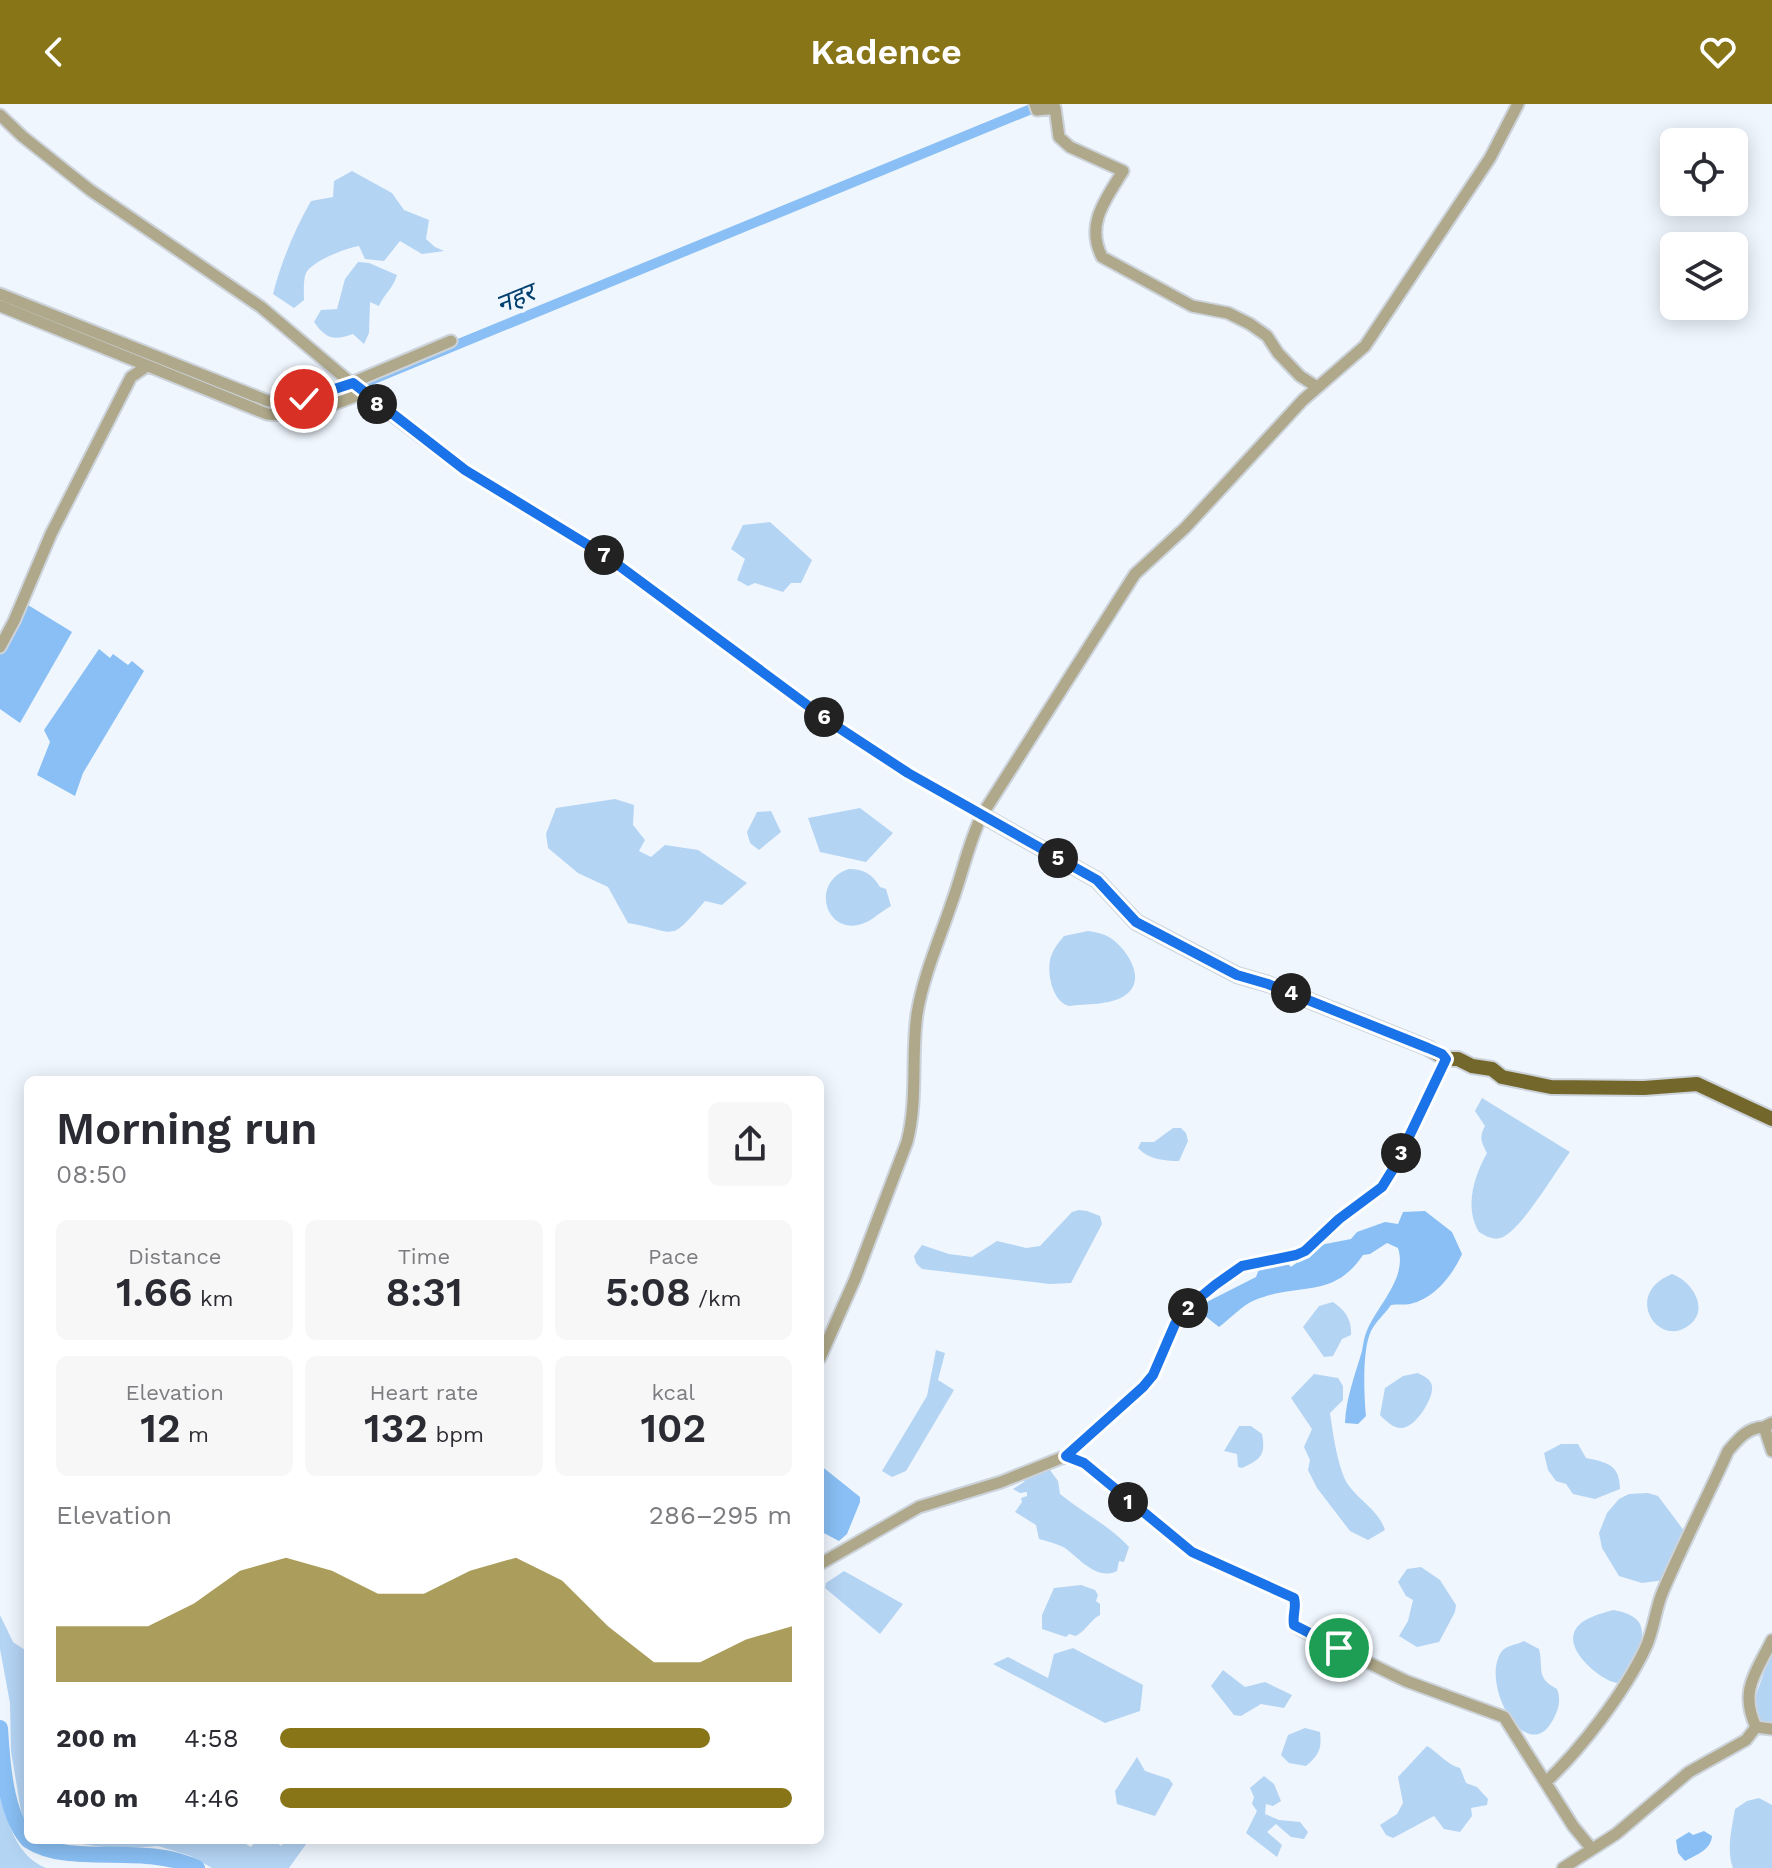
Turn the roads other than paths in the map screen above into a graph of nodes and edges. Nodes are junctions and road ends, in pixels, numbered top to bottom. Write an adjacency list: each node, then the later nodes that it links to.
1 (1518, 104): 8 (street)
2 (1036, 107): 8 (street)
3 (0, 115): 9 (street)
4 (0, 294): 9 (street)
5 (0, 306): 7 (street)
6 (451, 341): 9 (street)
7 (147, 366): 9 (street); 10 (street)
8 (1317, 387): 11 (street)
9 (359, 389): 11 (street)
10 (0, 647)
11 (982, 815): 12 (main road); 14 (street)
12 (1446, 1059): 13 (main road); 17 (street)
13 (1772, 1119)
14 (824, 1349)
15 (1768, 1425): 16 (street); 22 (street)
16 (1772, 1451)
17 (1066, 1456): 18 (street); 22 (street)
18 (824, 1562)
19 (1772, 1640): 20 (street)
20 (1756, 1727): 21 (street); 23 (street)
21 (1772, 1729)
22 (1546, 1782): 23 (street)
23 (1591, 1848): 24 (street)
24 (1563, 1868)

